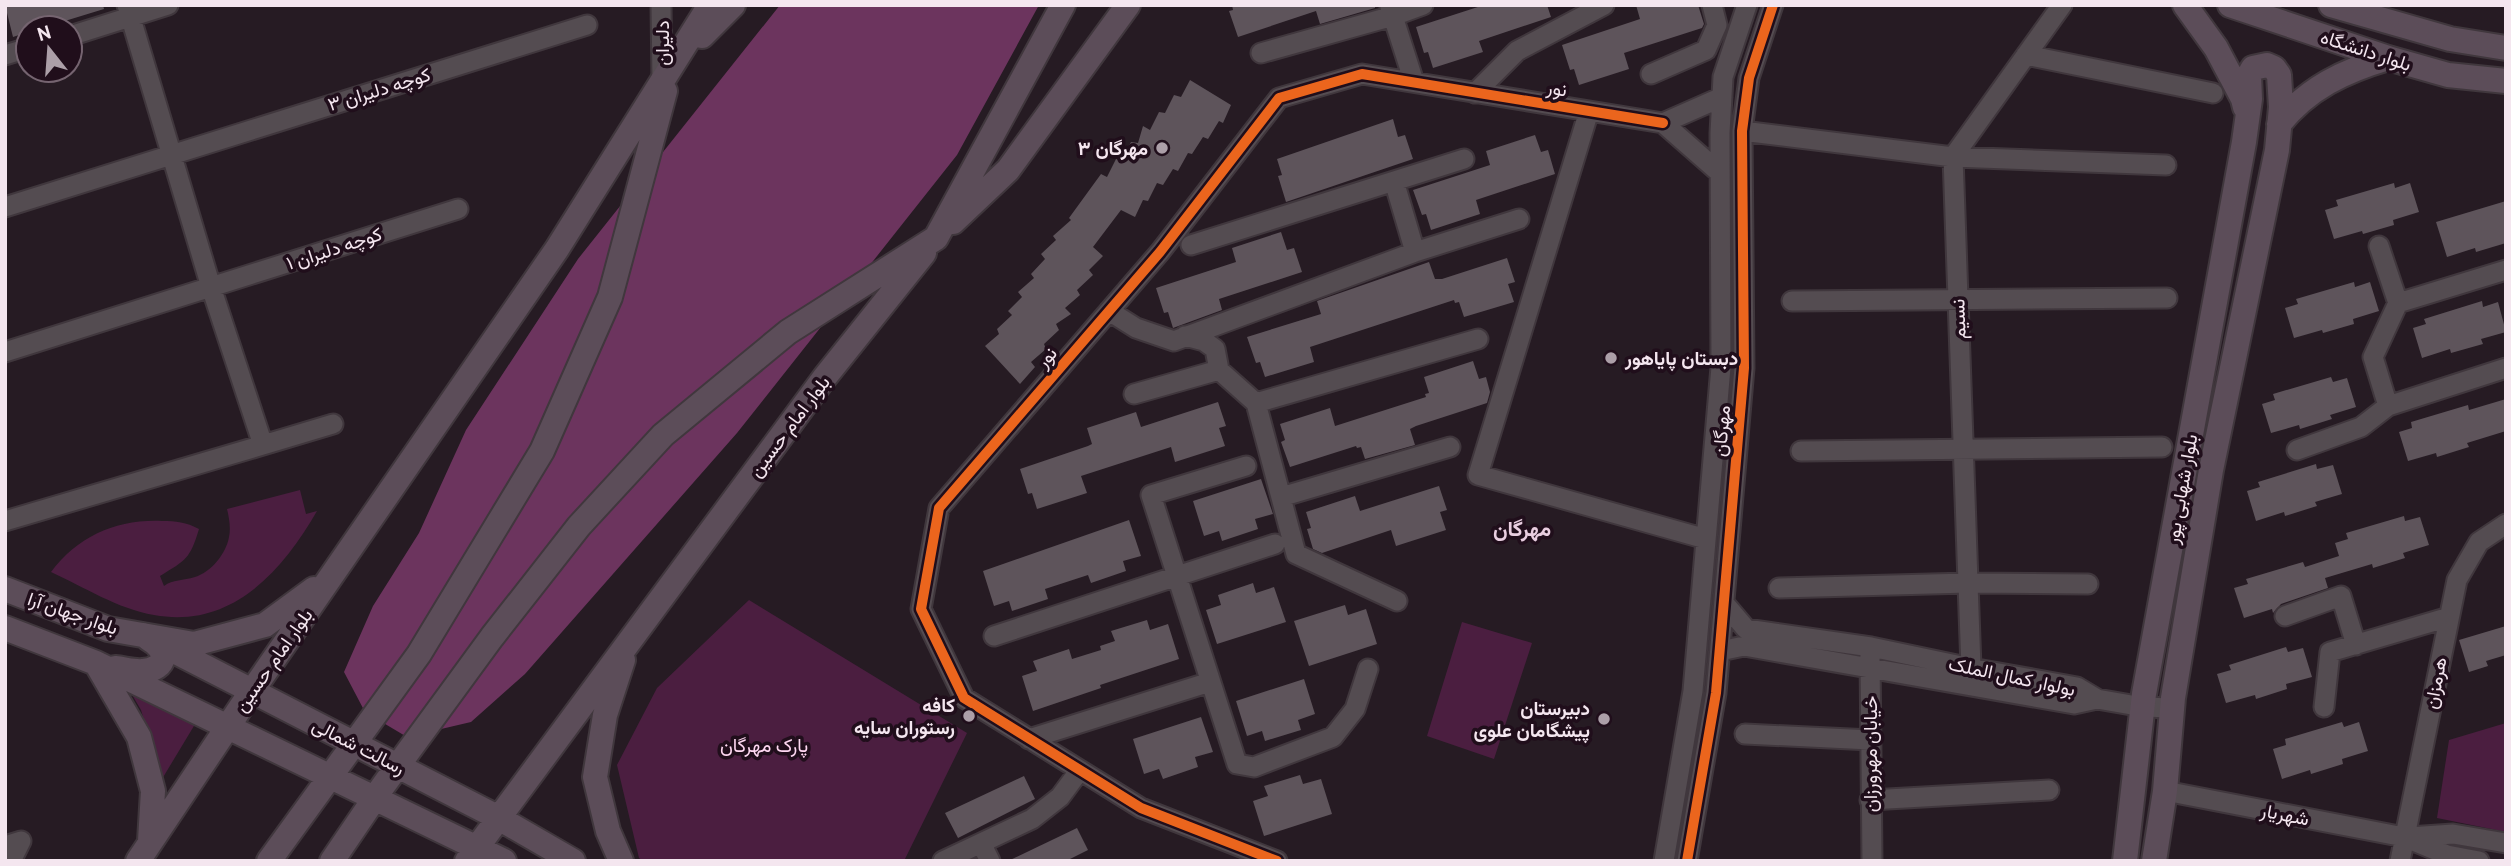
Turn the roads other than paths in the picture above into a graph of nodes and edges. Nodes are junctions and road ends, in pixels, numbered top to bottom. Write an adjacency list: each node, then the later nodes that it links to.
1 (168, 5): 17 (street)
2 (661, 5): 24 (street, دلیران)
3 (710, 5): 24 (main road, بلوار امام حسین)
4 (733, 5): 24 (main road)
5 (1063, 5): 45 (main road)
6 (1128, 5): 45 (main road, بلوار امام حسین)
7 (1423, 5): 16 (street)
8 (1604, 5): 28 (street)
9 (1712, 5): 25 (street)
10 (1747, 5): 30 (street, مهرگان)
11 (1773, 5): 35 (street, مهرگان)
12 (2062, 5): 22 (street)
13 (2185, 5): 32 (main road)
14 (2230, 5): 23 (main road, بلوار دانشگاه)
15 (2331, 5): 20 (main road, بلوار دانشگاه)
16 (1391, 11): 21 (street); 27 (street)
17 (128, 12): 19 (street); 36 (street)
18 (586, 25): 36 (street, کوچه دلیران ۳)
19 (84, 30)
20 (2506, 48)
21 (1261, 53)
22 (2026, 55): 29 (street); 37 (street)
23 (2388, 58): 26 (main road, بلوار دانشگاه); 34 (main road)
24 (666, 74): 79 (main road, بلوار امام حسین); 121 (main road)
25 (1651, 74)
26 (2506, 81)
27 (1414, 82): 28 (street, نور); 57 (street, نور)
28 (1475, 93): 31 (street, نور)
29 (2213, 93)
30 (1722, 97): 33 (street); 40 (street, مهرگان)
31 (1588, 111): 33 (street, نور); 77 (street)
32 (2247, 118): 34 (main road, بلوار شهابی پور); 102 (main road, بلوار شهابی پور)
33 (1663, 124): 40 (street)
34 (2279, 124): 104 (main road, بلوار شهابی پور)
35 (1742, 131): 37 (street); 49 (street, مهرگان)
36 (172, 154): 42 (street, کوچه دلیران ۳); 52 (street)
37 (1953, 157): 39 (street); 55 (street, نسیم)
38 (1464, 159): 41 (street)
39 (2166, 165)
40 (1720, 173): 48 (street, مهرگان)
41 (1394, 181): 46 (street); 50 (street)
42 (5, 207)
43 (458, 209): 52 (street, کوچه دلیران ۱)
44 (1519, 219): 50 (street)
45 (936, 238): 92 (main road, بلوار امام حسین); 122 (main road)
46 (1191, 245)
47 (2379, 246): 56 (street)
48 (1721, 248): 49 (street); 77 (street, مهرگان)
49 (1743, 249): 86 (street, مهرگان)
50 (1415, 252): 58 (street)
51 (2506, 270): 56 (street)
52 (211, 287): 60 (street, کوچه دلیران ۱); 67 (street)
53 (2166, 298): 55 (street)
54 (1792, 301): 55 (street)
55 (1957, 301): 70 (street, نسیم)
56 (2398, 303): 65 (street)
57 (1109, 311): 58 (street); 106 (street, نور)
58 (1185, 337): 62 (street)
59 (1478, 339): 64 (street)
60 (5, 352)
61 (2506, 368): 65 (street)
62 (1219, 370): 63 (street); 64 (street)
63 (1134, 394)
64 (1256, 403): 74 (street)
65 (2388, 405): 71 (street)
66 (333, 424): 67 (street)
67 (263, 445): 75 (street)
68 (1450, 447): 74 (street)
69 (2162, 447): 70 (street)
70 (1963, 448): 72 (street); 81 (street, نسیم)
71 (2297, 450)
72 (1801, 451)
73 (1246, 466): 80 (street)
74 (1281, 497): 85 (street)
75 (5, 521)
76 (2506, 524): 88 (street, هرمزان)
77 (1706, 539): 129 (street, مهرگان)
78 (1275, 544): 80 (street)
79 (332, 576): 90 (main road, بلوار جهان آرا); 118 (main road, بلوار امام حسین)
80 (1177, 576): 91 (street); 100 (street)
81 (1968, 583): 82 (street); 83 (street); 98 (street, نسیم)
82 (2088, 584)
83 (1779, 588)
84 (5, 589): 90 (main road, بلوار جهان آرا)
85 (1397, 601)
86 (1724, 603): 94 (street, بولوار کمال الملک); 95 (street, مهرگان)
87 (2284, 616): 93 (street)
88 (2449, 617): 93 (street); 114 (street, هرمزان)
89 (5, 628): 96 (main road, بلوار جهان آرا)
90 (143, 635): 96 (main road); 113 (main road, رسالت شمالی)
91 (994, 636)
92 (630, 639): 113 (main road, بلوار امام حسین); 125 (main road)
93 (2356, 645): 103 (street)
94 (1871, 647): 97 (street, خیابان مهرورزان); 98 (street, بولوار کمال الملک)
95 (1720, 651): 97 (street, بولوار کمال الملک); 130 (street, مهرگان)
96 (96, 663): 118 (main road, بلوار جهان آرا); 119 (main road, رسالت شمالی)
97 (1869, 667): 101 (street, بولوار کمال الملک); 107 (street, خیابان مهرورزان)
98 (1971, 668): 101 (street, بولوار کمال الملک)
99 (1368, 669): 100 (street)
100 (1210, 682): 106 (street)
101 (2096, 699): 102 (street)
102 (2143, 707): 104 (street); 109 (main road, بلوار شهابی پور)
103 (2324, 707)
104 (2172, 708): 111 (main road, بلوار شهابی پور)
105 (1745, 734): 107 (street)
106 (1030, 739): 108 (street, نور)
107 (1871, 740): 112 (street, خیابان مهرورزان)
108 (1080, 770): 115 (street); 128 (street, نور)
109 (2134, 788): 111 (main road); 132 (main road, بلوار شهابی پور)
110 (2049, 790): 112 (street)
111 (2165, 791): 114 (street, شهریار); 133 (main road, بلوار شهابی پور)
112 (1870, 800): 131 (street, خیابان مهرورزان)
113 (498, 817): 119 (main road, بلوار امام حسین); 124 (main road, رسالت شمالی)
114 (2404, 837): 116 (street, شهریار); 134 (street, هرمزان); 135 (street, شهریار)
115 (981, 843): 126 (street); 127 (street)
116 (2506, 843)
117 (5, 846): 120 (street)
118 (144, 852)
119 (472, 854): 123 (main road, رسالت شمالی)
120 (11, 861)
121 (270, 861)
122 (332, 861)
123 (504, 861)
124 (573, 861)
125 (621, 861)
126 (943, 861)
127 (990, 861)
128 (1277, 861)
129 (1664, 861)
130 (1687, 861)
131 (1872, 861)
132 (2124, 861)
133 (2154, 861)
134 (2400, 861)
135 (2479, 861)

